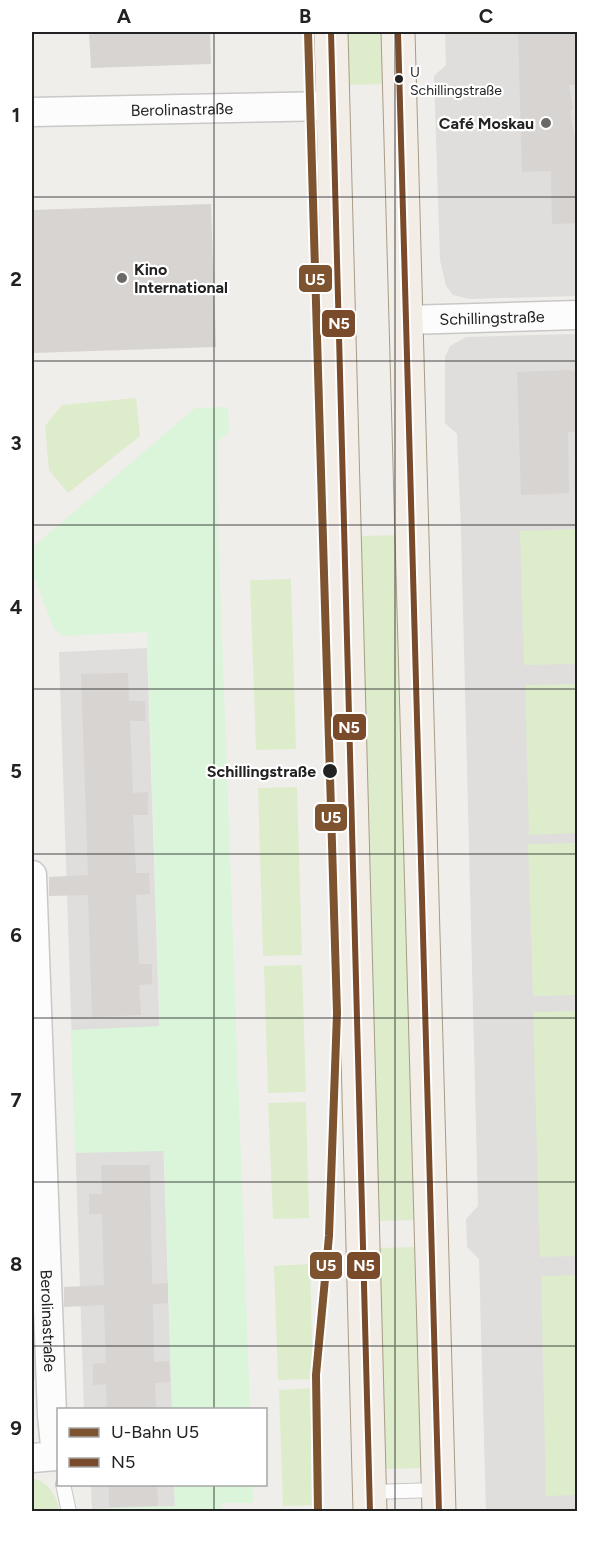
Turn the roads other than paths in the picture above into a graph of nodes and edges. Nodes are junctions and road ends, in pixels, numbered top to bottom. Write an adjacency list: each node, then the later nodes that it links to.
1 (331, 32): 3 (main road)
2 (398, 32): 6 (main road)
3 (333, 106): 4 (street, Berolinastraße); 12 (main road)
4 (32, 112)
5 (578, 315): 6 (street, Schillingstraße)
6 (406, 320): 11 (main road)
7 (32, 875): 8 (street, Berolinastraße)
8 (32, 908): 9 (street, Berolinastraße)
9 (49, 1460)
10 (63, 1486): 13 (lane)
11 (439, 1501): 12 (lane)
12 (370, 1502)
13 (69, 1512)

